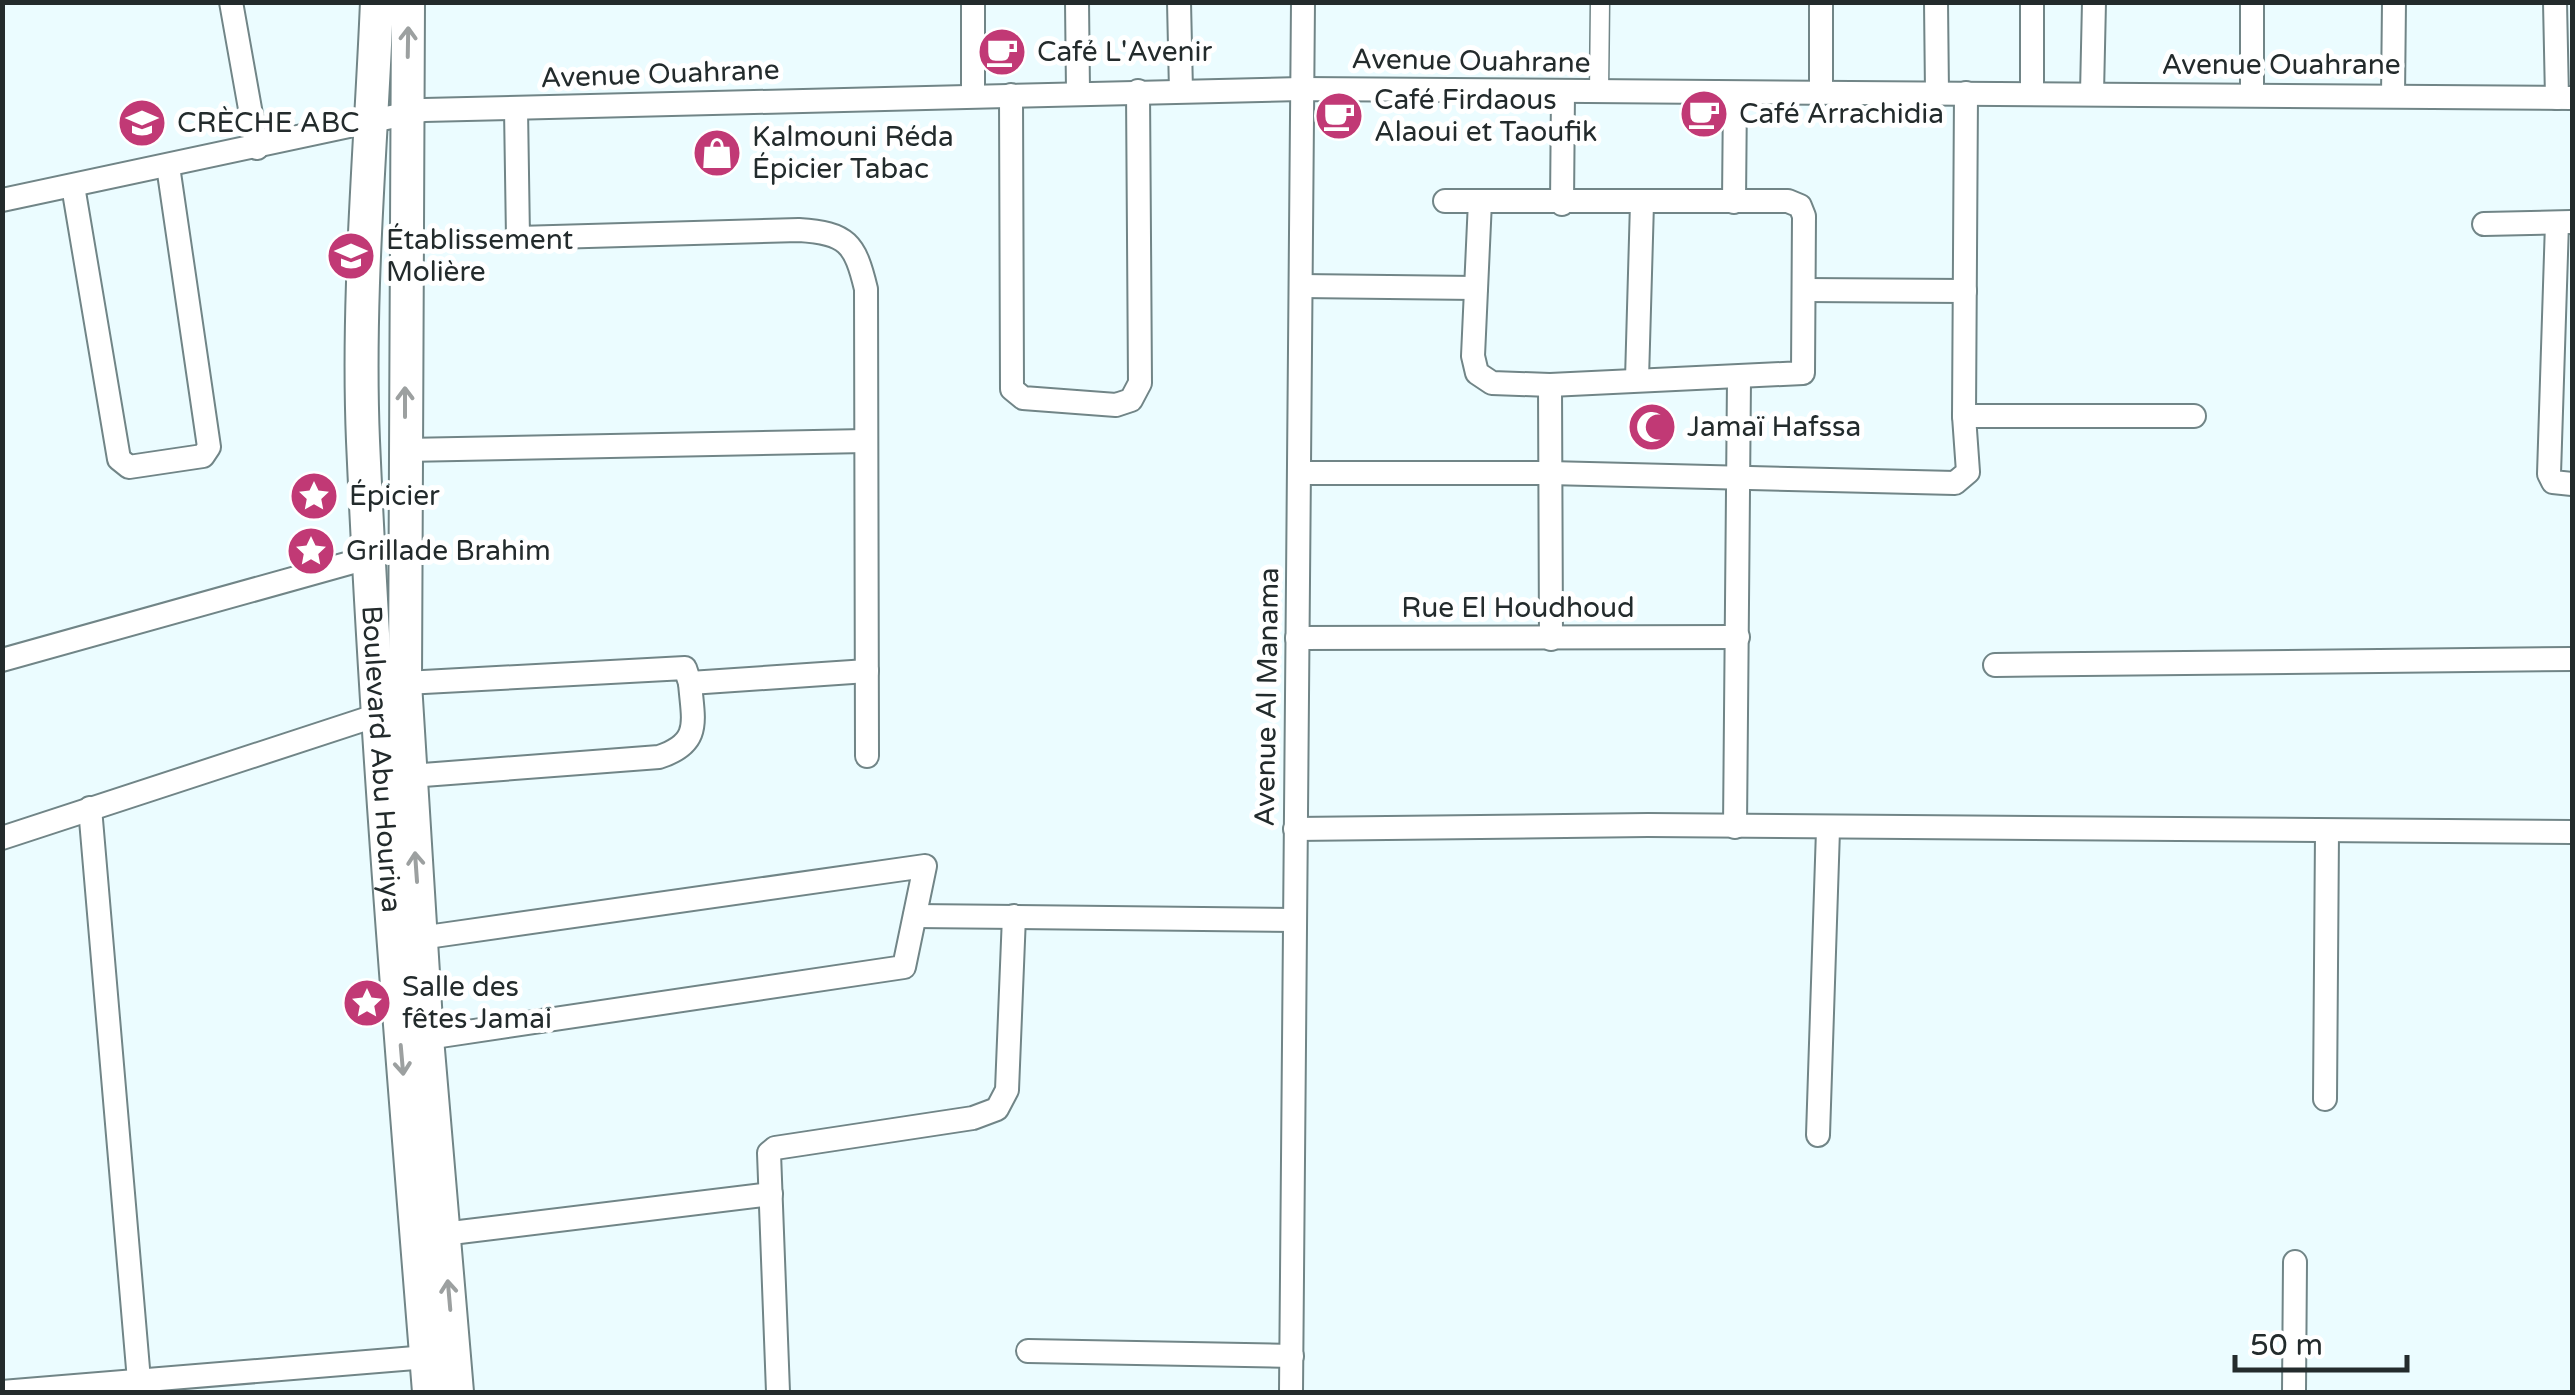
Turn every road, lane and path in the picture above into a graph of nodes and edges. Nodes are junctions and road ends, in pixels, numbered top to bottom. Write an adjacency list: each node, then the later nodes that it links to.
1 (231, 2): 36 (street)
2 (377, 2): 35 (main road, Boulevard Abu Houriya)
3 (408, 2): 34 (main road, Boulevard Abu Houriya, one-way to 3)
4 (973, 2): 30 (street)
5 (1077, 2): 19 (street)
6 (1178, 2): 18 (street)
7 (1303, 2): 16 (street, Avenue Al Manama)
8 (1600, 2): 21 (street)
9 (1822, 2): 22 (street)
10 (1936, 2): 26 (street)
11 (2032, 2): 28 (street)
12 (2094, 2): 24 (street)
13 (2252, 2): 29 (street)
14 (2394, 2): 31 (street)
15 (2556, 2): 32 (street)
16 (1302, 89): 18 (street, Avenue Ouahrane); 20 (street, Avenue Ouahrane); 47 (street, Avenue Al Manama)
17 (1138, 91): 18 (street, Avenue Ouahrane); 19 (street, Avenue Ouahrane); 25 (street)
18 (1180, 91)
19 (1078, 92): 25 (street, Avenue Ouahrane)
20 (1563, 92): 21 (street, Avenue Ouahrane); 44 (street)
21 (1599, 92): 23 (street, Avenue Ouahrane)
22 (1821, 92): 23 (street, Avenue Ouahrane); 26 (street, Avenue Ouahrane)
23 (1734, 93): 42 (street)
24 (2092, 93): 28 (street, Avenue Ouahrane); 29 (street, Avenue Ouahrane)
25 (1011, 94): 30 (street, Avenue Ouahrane)
26 (1937, 94): 27 (street, Avenue Ouahrane)
27 (1966, 94): 28 (street, Avenue Ouahrane); 50 (street)
28 (2032, 94)
29 (2252, 94): 31 (street, Avenue Ouahrane)
30 (973, 96): 33 (street, Avenue Ouahrane)
31 (2393, 96): 32 (street, Avenue Ouahrane)
32 (2565, 98)
33 (516, 108): 34 (street, Avenue Ouahrane); 56 (street)
34 (408, 113): 35 (street, Avenue Ouahrane); 57 (main road, Boulevard Abu Houriya, one-way to 34)
35 (372, 124): 36 (street, Avenue Ouahrane); 62 (main road, Boulevard Abu Houriya)
36 (257, 148): 37 (street, Avenue Ouahrane)
37 (168, 166): 38 (street, Avenue Ouahrane); 38 (street)
38 (73, 186): 39 (street, Avenue Ouahrane)
39 (2, 200)
40 (1445, 201): 41 (street)
41 (1480, 201): 44 (street); 48 (street)
42 (1734, 202): 43 (street); 49 (street)
43 (1642, 203): 44 (street); 52 (street)
44 (1562, 204)
45 (2565, 222): 46 (street); 61 (street)
46 (2484, 224)
47 (1300, 286): 48 (street); 58 (street, Avenue Al Manama)
48 (1476, 288): 53 (street)
49 (1805, 290): 50 (street); 51 (street)
50 (1965, 291): 54 (street)
51 (1739, 378): 52 (street); 60 (street)
52 (1637, 379): 53 (street)
53 (1550, 385): 59 (street)
54 (1964, 416): 55 (street); 60 (street)
55 (2194, 416)
56 (866, 441): 57 (street); 69 (street)
57 (404, 450): 71 (main road, Boulevard Abu Houriya)
58 (1300, 472): 59 (street); 64 (street, Avenue Al Manama)
59 (1549, 473): 60 (street); 65 (street)
60 (1739, 476): 63 (street)
61 (2572, 484)
62 (371, 557): 67 (street); 72 (main road, Boulevard Abu Houriya)
63 (1738, 637): 65 (street, Rue El Houdhoud); 76 (street)
64 (1297, 638): 65 (street, Rue El Houdhoud); 77 (street, Avenue Al Manama)
65 (1551, 639)
66 (2572, 659): 68 (street)
67 (2, 660)
68 (1995, 665)
69 (866, 671): 70 (street); 73 (street)
70 (690, 682): 71 (street); 74 (street)
71 (405, 683): 74 (main road, Boulevard Abu Houriya)
72 (378, 715): 75 (street); 94 (main road, Boulevard Abu Houriya, one-way to 94)
73 (867, 756)
74 (410, 776): 85 (main road, Boulevard Abu Houriya, one-way to 74)
75 (90, 808): 81 (street); 95 (street)
76 (1735, 827): 77 (street); 78 (street)
77 (1295, 829): 84 (street, Avenue Al Manama)
78 (1828, 830): 79 (street); 88 (street)
79 (2327, 832): 80 (street); 87 (street)
80 (2572, 832)
81 (2, 838)
82 (915, 916): 83 (street); 85 (street); 86 (street)
83 (1014, 916): 84 (street); 89 (street)
84 (1295, 920): 93 (street, Avenue Al Manama)
85 (420, 938): 86 (main road, Boulevard Abu Houriya)
86 (427, 1038): 90 (main road, Boulevard Abu Houriya)
87 (2325, 1100)
88 (1818, 1135)
89 (771, 1194): 90 (street); 99 (street)
90 (443, 1234): 98 (main road, Boulevard Abu Houriya, one-way to 90)
91 (2295, 1262): 101 (street)
92 (1028, 1351): 93 (street)
93 (1292, 1356): 100 (street, Avenue Al Manama)
94 (426, 1357): 95 (street); 97 (main road, Boulevard Abu Houriya)
95 (139, 1387): 96 (street)
96 (2, 1392)
97 (430, 1392)
98 (458, 1392)
99 (778, 1392)
100 (1291, 1392)
101 (2294, 1392)

